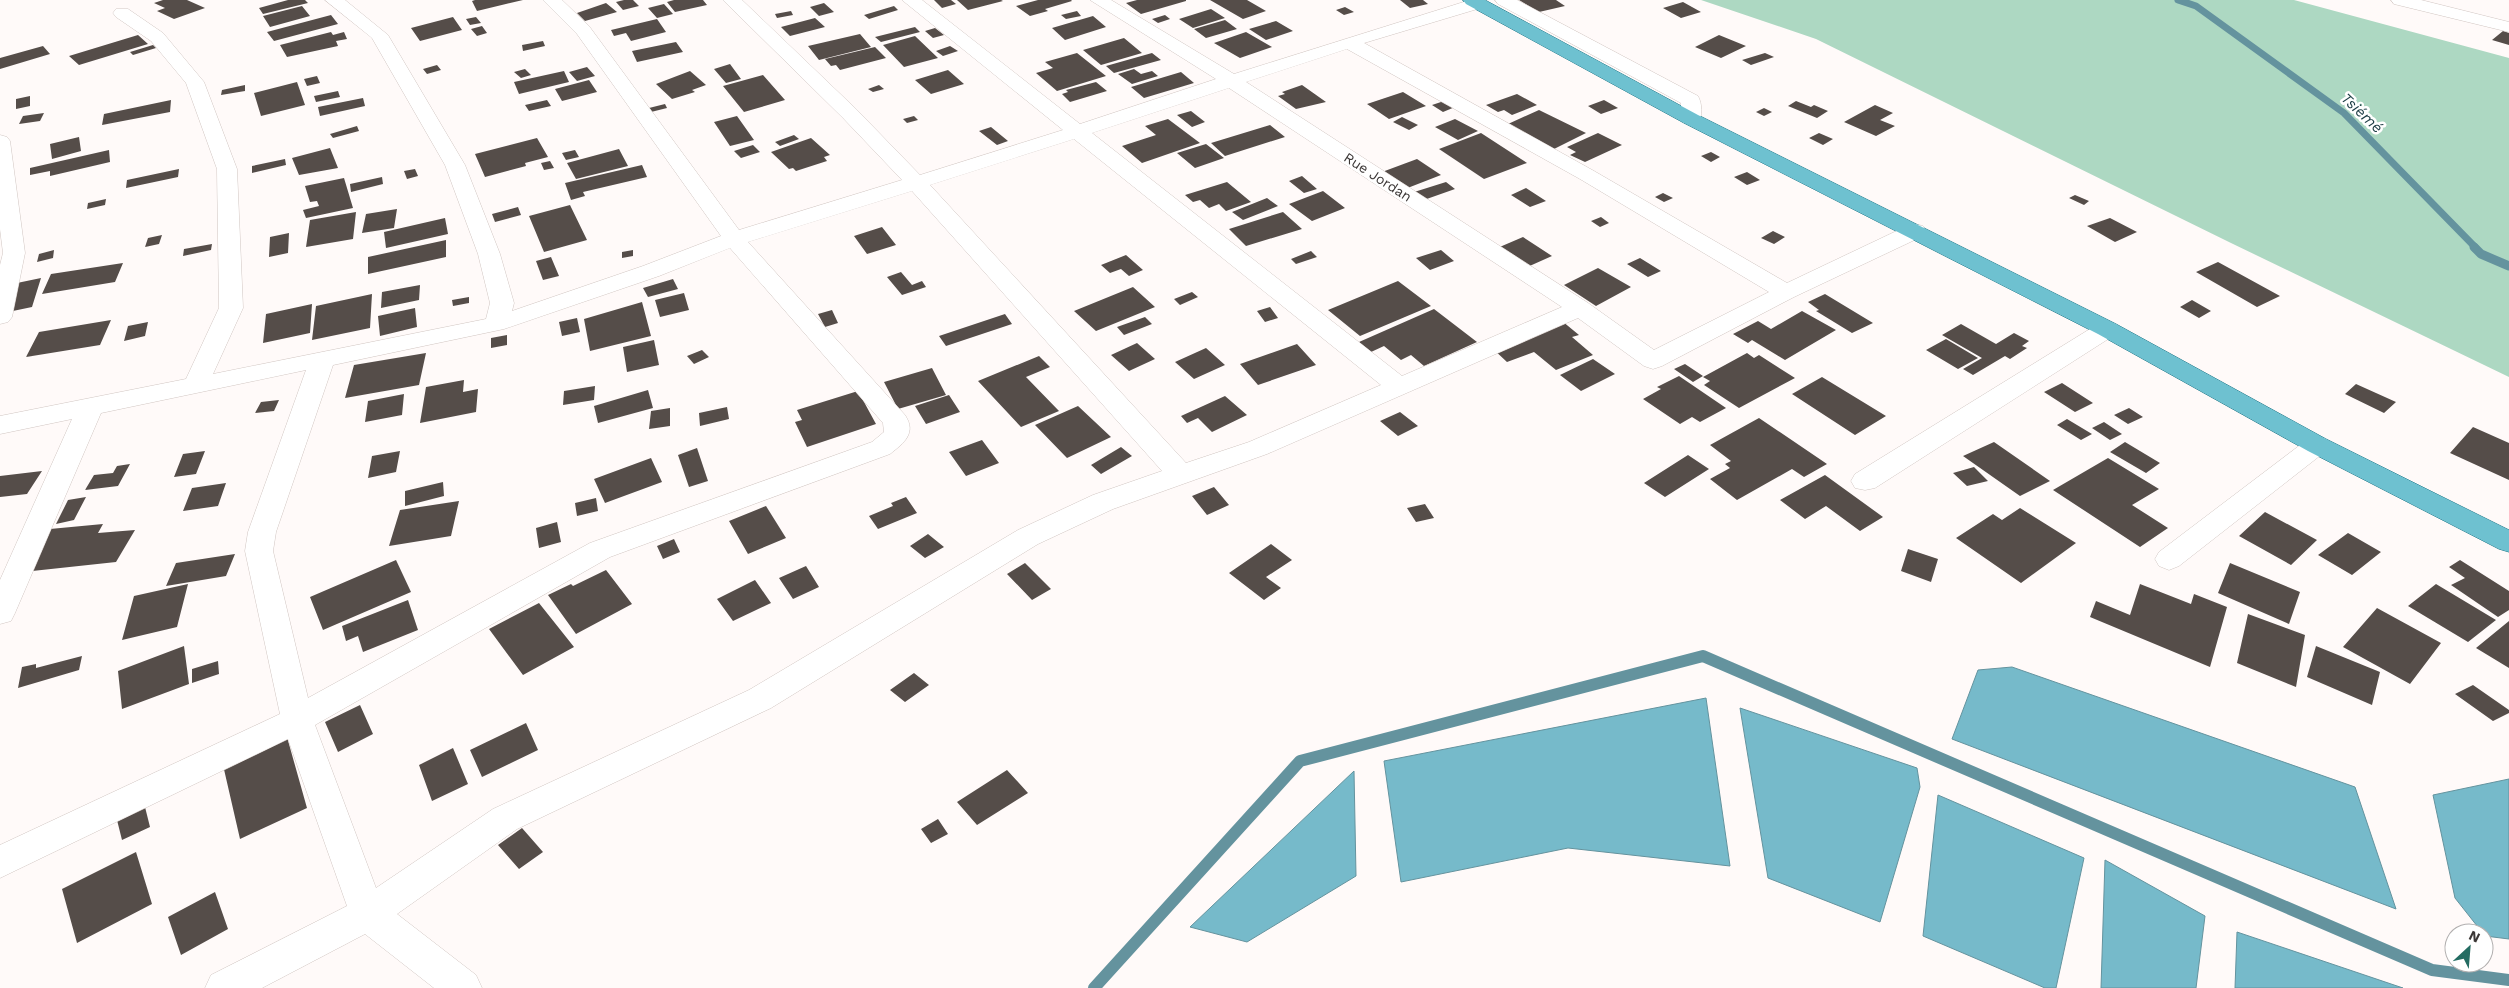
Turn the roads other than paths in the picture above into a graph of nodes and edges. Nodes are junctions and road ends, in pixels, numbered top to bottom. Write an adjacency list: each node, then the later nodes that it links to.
1 (334, 0): 22 (street)
2 (552, 0): 18 (street)
3 (732, 0): 16 (street)
4 (911, 0): 14 (street)
5 (1099, 0): 12 (street, Rue Jordan)
6 (1504, 0): 13 (street)
7 (2400, 0): 10 (street)
8 (1475, 2): 11 (street); 13 (main road)
9 (122, 13): 25 (street)
10 (2509, 27)
11 (1349, 42): 12 (street); 19 (street)
12 (1232, 81): 14 (street); 20 (street, Rue Jordan)
13 (1691, 119): 17 (main road)
14 (1080, 132): 16 (street); 26 (street)
15 (0, 141): 21 (street)
16 (916, 183): 18 (street); 30 (street)
17 (1915, 231): 19 (street); 23 (main road)
18 (734, 240): 22 (street); 35 (street)
19 (1786, 292): 20 (street, Rue Jordan)
20 (1580, 308): 26 (street)
21 (0, 317)
22 (496, 324): 24 (street)
23 (2107, 329): 29 (main road); 31 (street)
24 (322, 360): 25 (street); 35 (street)
25 (195, 386): 27 (street)
26 (1400, 387): 30 (street)
27 (90, 408): 28 (street); 34 (street)
28 (0, 425)
29 (2317, 445): 32 (main road); 33 (street)
30 (1181, 475): 37 (street)
31 (1865, 481)
32 (2509, 542)
33 (2169, 559)
34 (0, 613)
35 (297, 720): 36 (street); 37 (street)
36 (0, 862)
37 (368, 914): 38 (street); 39 (street)
38 (224, 988)
39 (463, 988)

